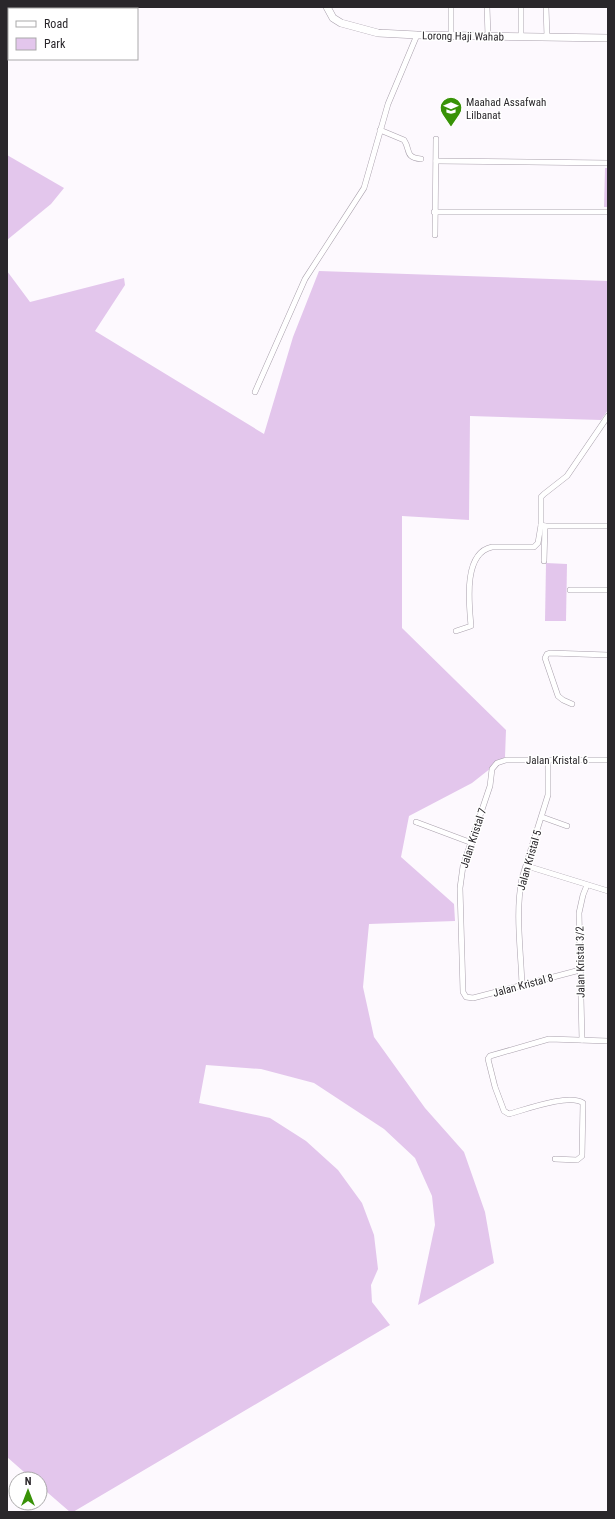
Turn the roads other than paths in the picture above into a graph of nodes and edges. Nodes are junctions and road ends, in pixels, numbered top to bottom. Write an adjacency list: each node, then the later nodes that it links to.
1 (327, 7): 6 (street, Lorong Haji Wahab)
2 (451, 7): 7 (street)
3 (487, 7): 8 (street)
4 (521, 7): 9 (street)
5 (546, 7): 10 (street)
6 (417, 35): 7 (street, Lorong Haji Wahab); 12 (street)
7 (451, 36): 8 (street, Lorong Haji Wahab)
8 (488, 36): 9 (street, Lorong Haji Wahab)
9 (522, 37): 10 (street, Lorong Haji Wahab)
10 (547, 37): 11 (street, Lorong Haji Wahab)
11 (608, 38)
12 (380, 130): 14 (street); 20 (street)
13 (436, 139): 15 (street)
14 (421, 159)
15 (436, 161): 16 (street); 17 (street)
16 (608, 163)
17 (434, 212): 18 (street); 19 (street)
18 (608, 212)
19 (435, 235)
20 (255, 392)
21 (608, 416): 22 (street)
22 (543, 525): 23 (street); 24 (street); 27 (street)
23 (608, 526)
24 (544, 561)
25 (570, 590): 26 (street)
26 (608, 590)
27 (456, 631)
28 (608, 655): 29 (street)
29 (572, 704)
30 (506, 760): 31 (street, Jalan Kristal 6); 36 (street, Jalan Kristal 7)
31 (548, 760): 32 (street, Jalan Kristal 6); 33 (street, Jalan Kristal 5)
32 (608, 760)
33 (542, 817): 35 (street); 37 (street, Jalan Kristal 5)
34 (416, 822): 36 (street)
35 (567, 826)
36 (472, 843): 42 (street, Jalan Kristal 7)
37 (527, 866): 38 (street); 41 (street, Jalan Kristal 5)
38 (587, 885): 39 (street); 40 (street, Jalan Kristal 3/2)
39 (608, 891)
40 (580, 970): 41 (street, Jalan Kristal 8); 43 (street, Jalan Kristal 3/2)
41 (522, 986): 42 (street, Jalan Kristal 8)
42 (466, 997)
43 (582, 1040): 44 (street); 45 (street)
44 (608, 1041)
45 (555, 1159)

